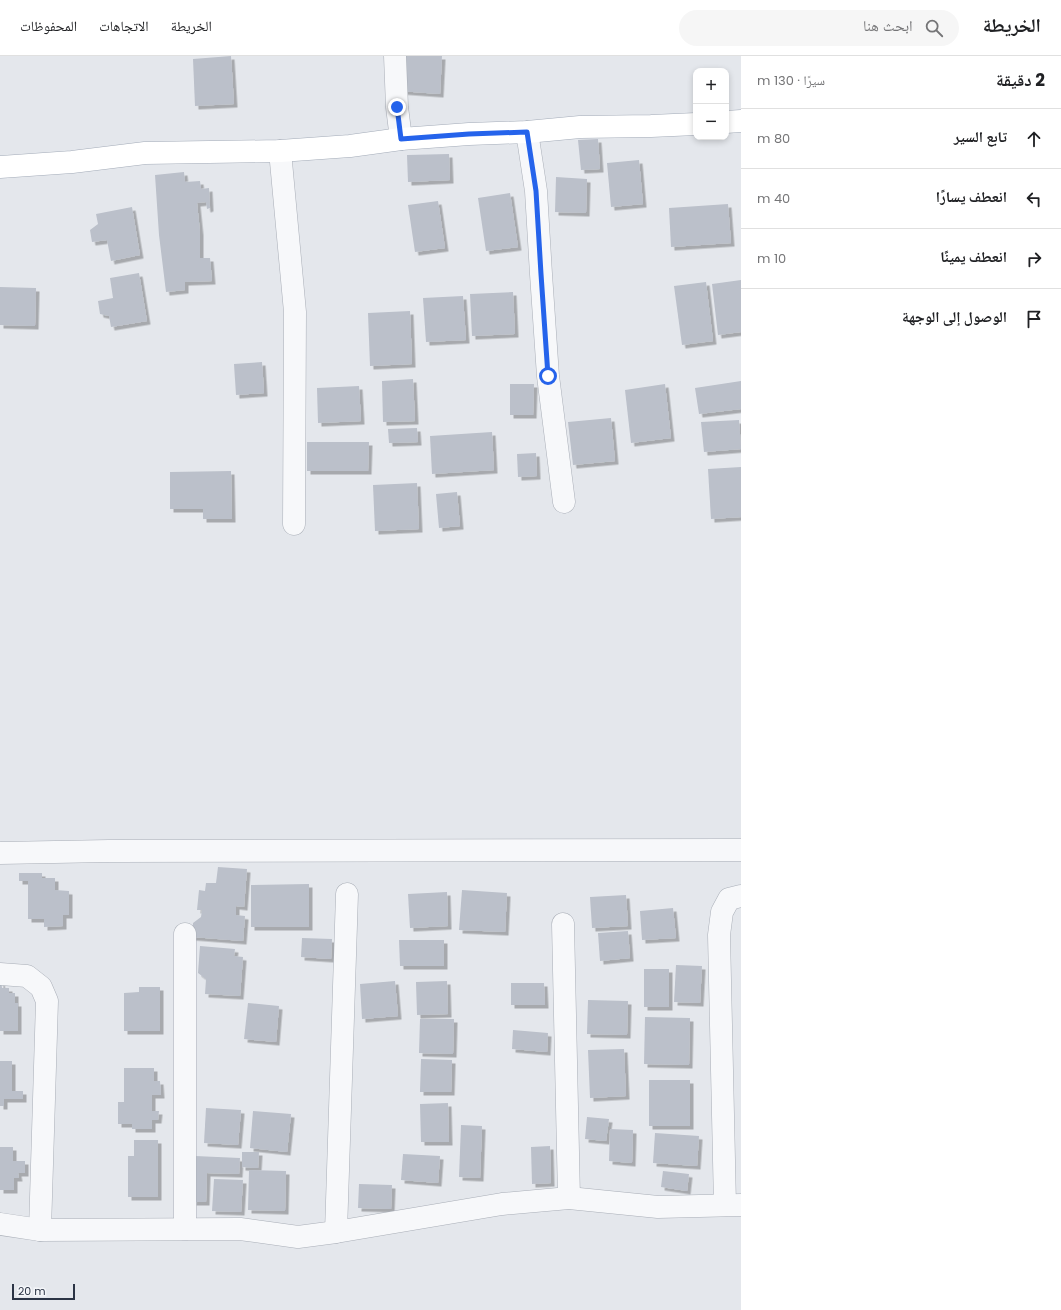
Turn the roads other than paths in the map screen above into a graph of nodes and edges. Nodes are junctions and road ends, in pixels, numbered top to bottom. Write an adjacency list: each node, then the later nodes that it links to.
1 (395, 56): 6 (street)
2 (741, 121): 3 (main road)
3 (729, 122)
4 (693, 124): 5 (main road)
5 (527, 132): 6 (main road); 9 (street)
6 (401, 139): 7 (main road)
7 (280, 151): 8 (main road); 10 (street)
8 (0, 167)
9 (564, 502)
10 (294, 524)
11 (741, 850): 12 (street)
12 (0, 853)
13 (347, 894): 23 (street)
14 (741, 896): 19 (street)
15 (563, 924): 18 (street)
16 (185, 934): 21 (street)
17 (0, 974): 22 (street)
18 (569, 1198): 19 (street); 23 (street)
19 (733, 1205)
20 (0, 1224): 22 (street)
21 (185, 1229): 22 (street); 23 (street)
22 (40, 1230)
23 (336, 1232)

